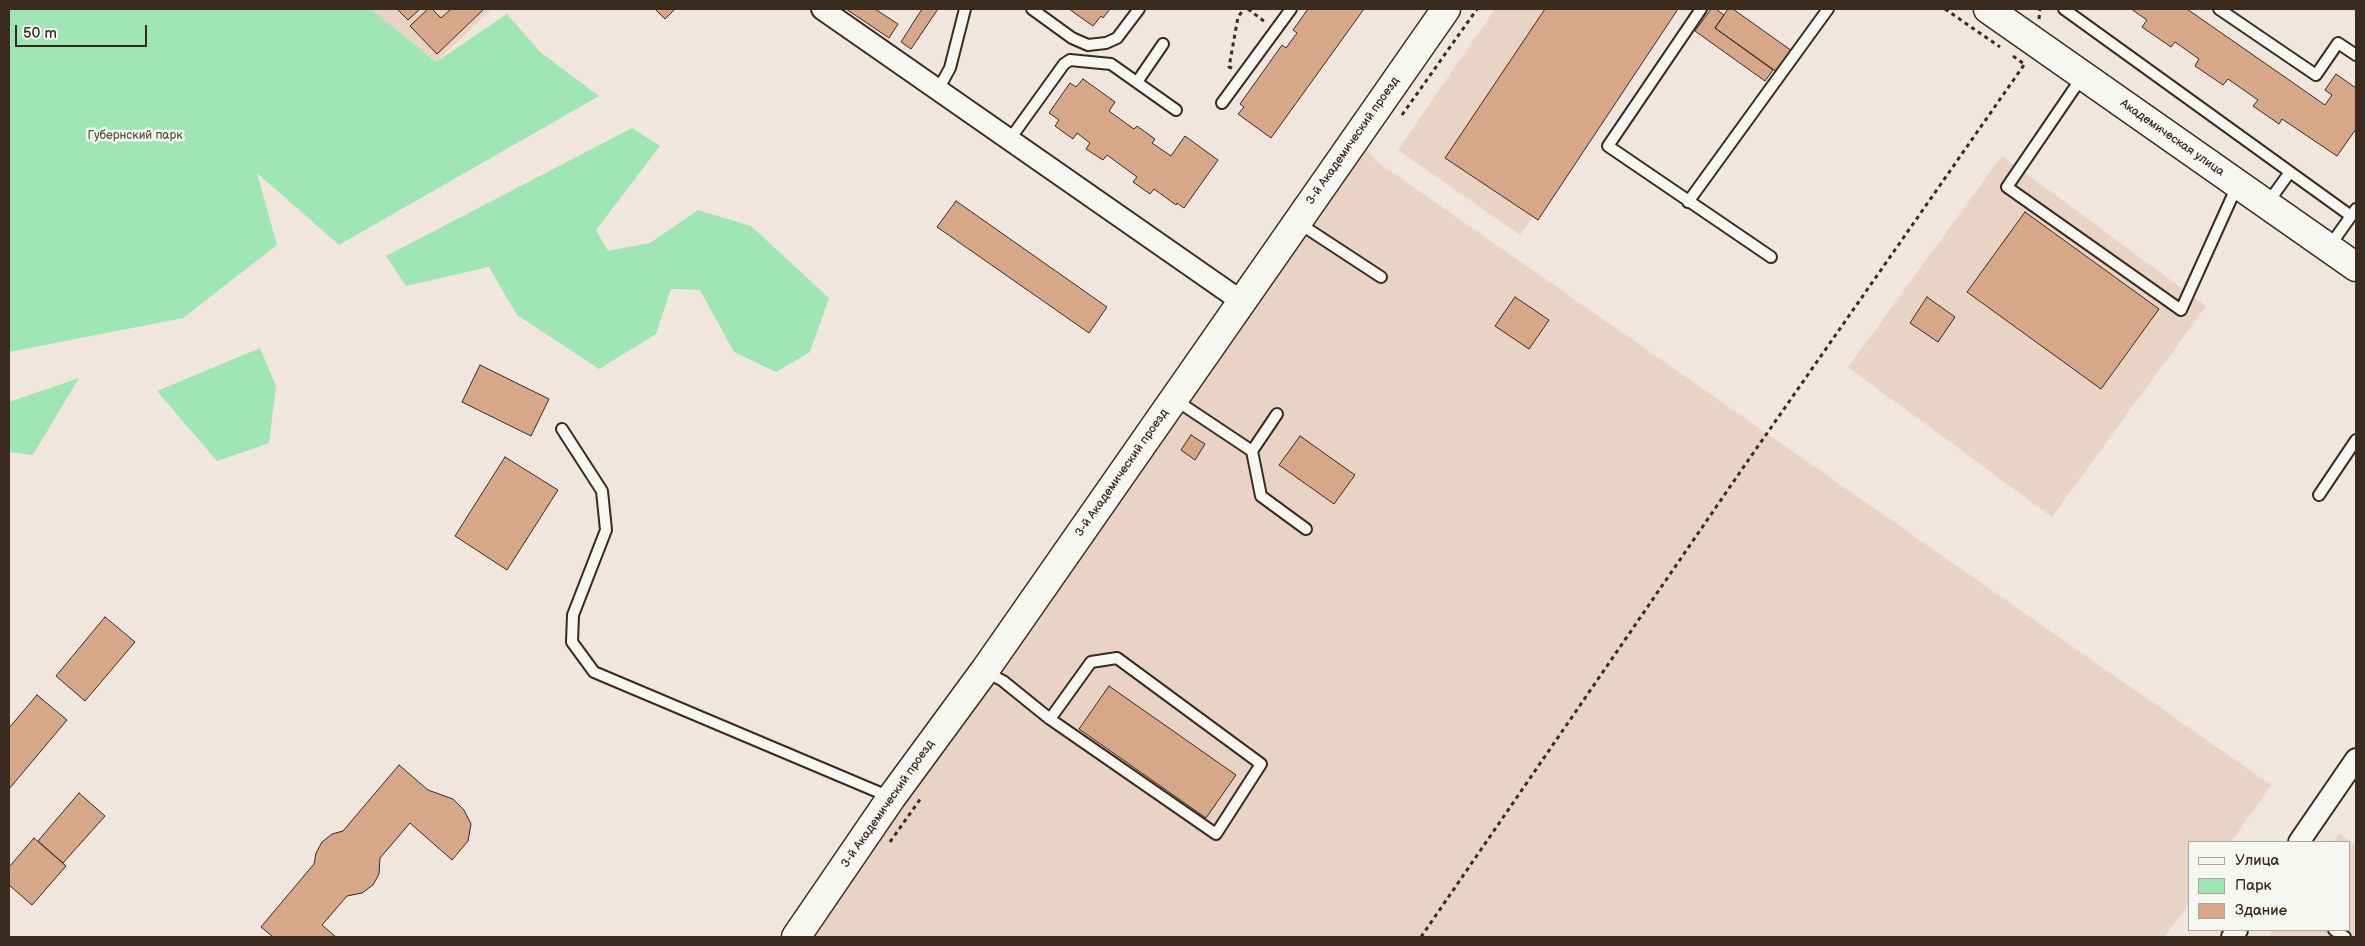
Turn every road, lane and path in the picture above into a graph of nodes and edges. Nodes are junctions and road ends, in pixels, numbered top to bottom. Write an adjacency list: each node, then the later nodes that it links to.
1 (822, 9): 24 (street)
2 (965, 9): 24 (lane)
3 (1032, 9): 4 (lane)
4 (1139, 9)
5 (1244, 9): 21 (path)
6 (1248, 9): 15 (path)
7 (1291, 9): 15 (lane)
8 (1446, 9): 33 (street, 3-й Академический проезд)
9 (1701, 9): 30 (lane)
10 (1828, 9): 30 (lane)
11 (1945, 9): 17 (path)
12 (1988, 9): 19 (street, Академическая улица)
13 (2064, 9): 28 (lane)
14 (2219, 9): 20 (lane)
15 (1276, 29): 21 (lane)
16 (1163, 44): 23 (lane)
17 (2002, 48)
18 (2010, 54): 19 (path)
19 (2031, 55): 22 (street, Академическая улица); 52 (path)
20 (2356, 55)
21 (1242, 76): 25 (lane)
22 (2083, 76): 29 (street, Академическая улица); 29 (lane)
23 (1136, 82): 26 (lane); 27 (lane)
24 (939, 88): 27 (street)
25 (1222, 103)
26 (1176, 110)
27 (1010, 139): 38 (street)
28 (2290, 172): 31 (lane); 32 (lane)
29 (2238, 184): 31 (street, Академическая улица)
30 (1688, 202): 35 (lane)
31 (2266, 204): 34 (street, Академическая улица)
32 (2354, 212): 34 (lane)
33 (1296, 222): 37 (lane); 38 (street, 3-й Академический проезд)
34 (2328, 247): 36 (street, Академическая улица)
35 (1771, 257)
36 (2356, 267)
37 (1381, 277)
38 (1241, 301): 39 (street, 3-й Академический проезд)
39 (1173, 399): 43 (lane); 46 (street, 3-й Академический проезд)
40 (1277, 414): 43 (lane)
41 (562, 429): 49 (lane)
42 (2356, 440): 44 (lane)
43 (1252, 451): 45 (lane)
44 (2319, 495)
45 (1306, 529)
46 (984, 670): 47 (lane); 49 (street, 3-й Академический проезд)
47 (1050, 719): 47 (lane)
48 (2356, 760): 50 (street)
49 (891, 798): 51 (street, 3-й Академический проезд)
50 (2300, 841)
51 (796, 937)
52 (1421, 937)

